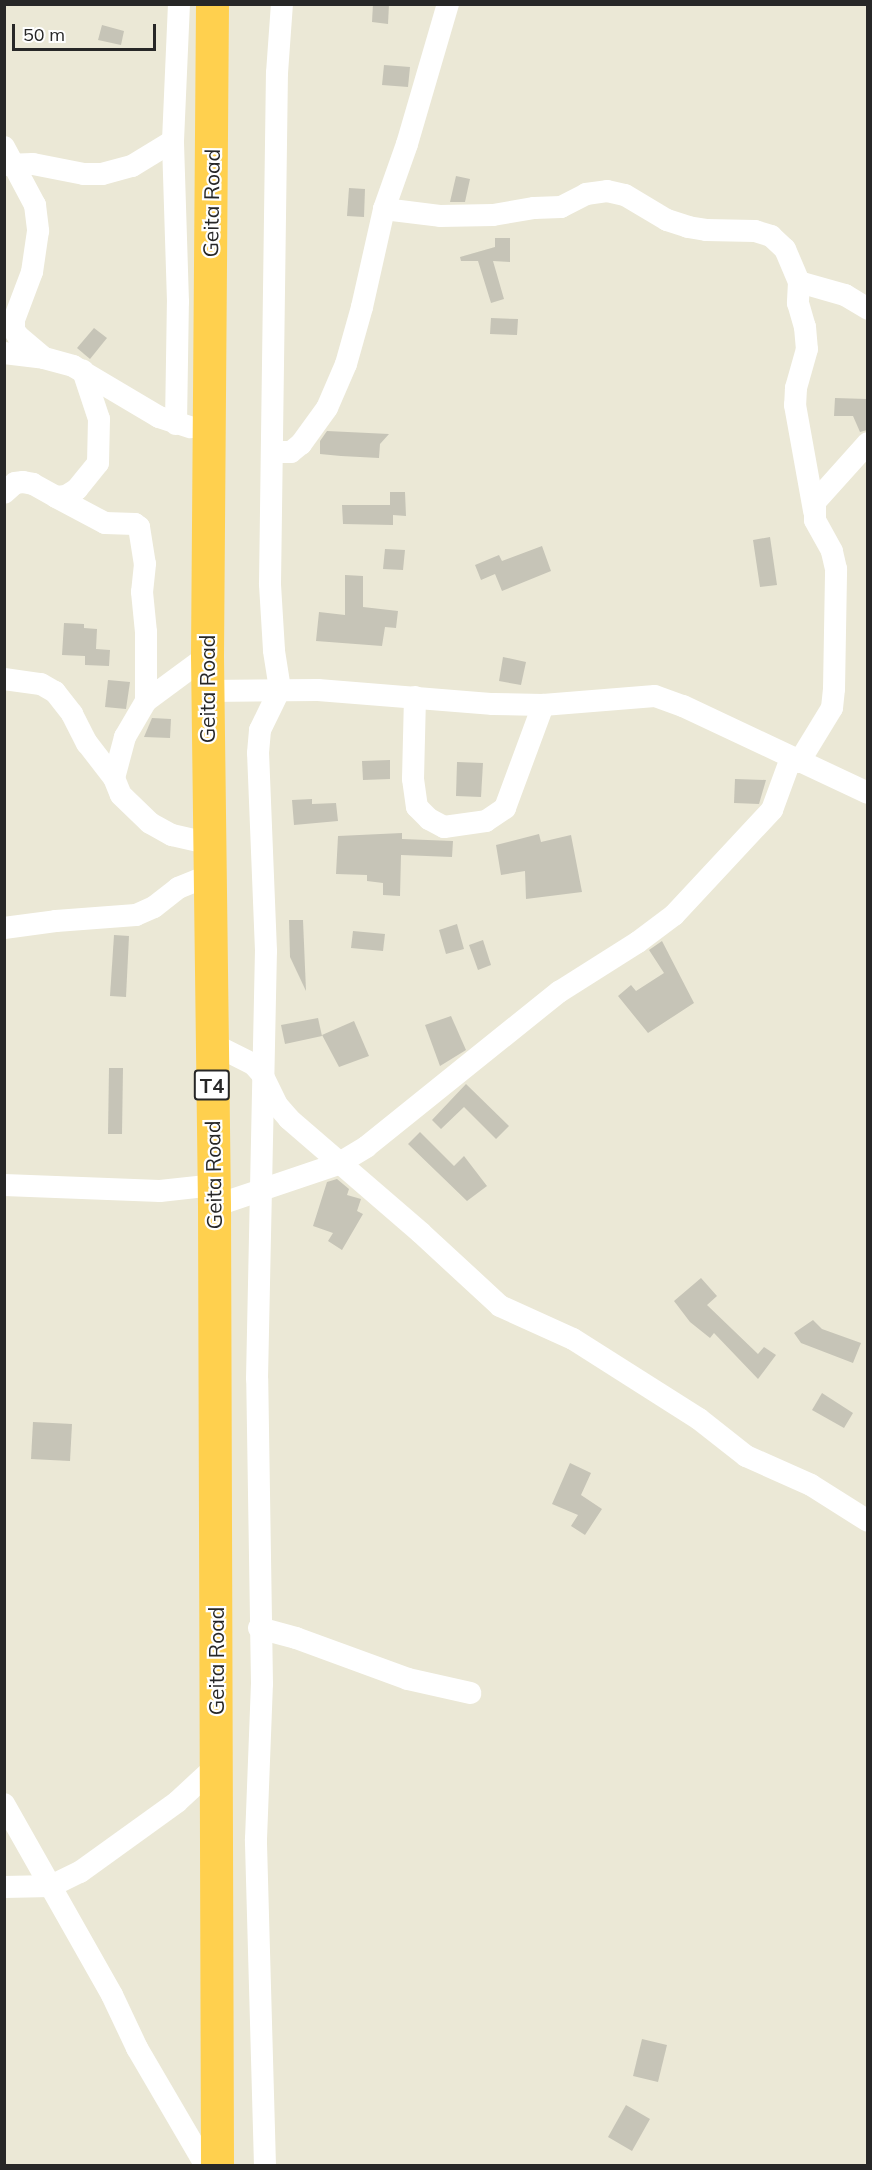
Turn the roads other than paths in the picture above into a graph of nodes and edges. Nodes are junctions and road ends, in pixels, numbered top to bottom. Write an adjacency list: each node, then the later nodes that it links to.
1 (179, 4): 5 (street)
2 (212, 4): 13 (highway, Geita Road / T4)
3 (282, 4): 15 (street)
4 (448, 4): 7 (street)
5 (173, 141): 6 (street); 13 (street)
6 (8, 159): 11 (street)
7 (384, 209): 8 (street); 15 (street)
8 (799, 282): 9 (street); 18 (street)
9 (867, 309)
10 (4, 353): 11 (street)
11 (44, 358): 12 (street)
12 (83, 371): 13 (street); 17 (street)
13 (192, 428): 19 (highway, Geita Road / T4)
14 (867, 443): 18 (street)
15 (273, 452): 21 (street)
16 (4, 494): 17 (street)
17 (56, 496): 24 (street)
18 (814, 511): 26 (street)
19 (207, 656): 22 (highway, Geita Road / T4); 24 (street)
20 (4, 679): 27 (street)
21 (280, 689): 22 (street); 23 (street); 33 (street)
22 (207, 690): 29 (highway, Geita Road / T4)
23 (415, 697): 25 (street); 25 (street)
24 (146, 701): 27 (street)
25 (543, 705): 26 (street)
26 (795, 760): 28 (street); 34 (street)
27 (114, 778): 29 (street)
28 (867, 793)
29 (208, 843): 30 (highway, Geita Road / T4)
30 (208, 876): 31 (street); 32 (highway, Geita Road / T4)
31 (4, 928)
32 (211, 1043): 33 (street); 37 (highway, Geita Road / T4)
33 (262, 1074): 34 (street); 36 (street)
34 (338, 1164): 36 (street); 38 (street)
35 (4, 1185): 37 (street)
36 (262, 1189): 37 (street); 39 (street)
37 (214, 1196): 41 (highway, Geita Road / T4)
38 (867, 1521)
39 (259, 1628): 40 (street); 47 (street)
40 (470, 1693)
41 (216, 1766): 43 (street); 46 (highway, Geita Road / T4)
42 (4, 1804): 43 (street)
43 (51, 1886): 44 (street); 45 (street)
44 (4, 1887)
45 (206, 2166)
46 (217, 2166)
47 (265, 2166)

